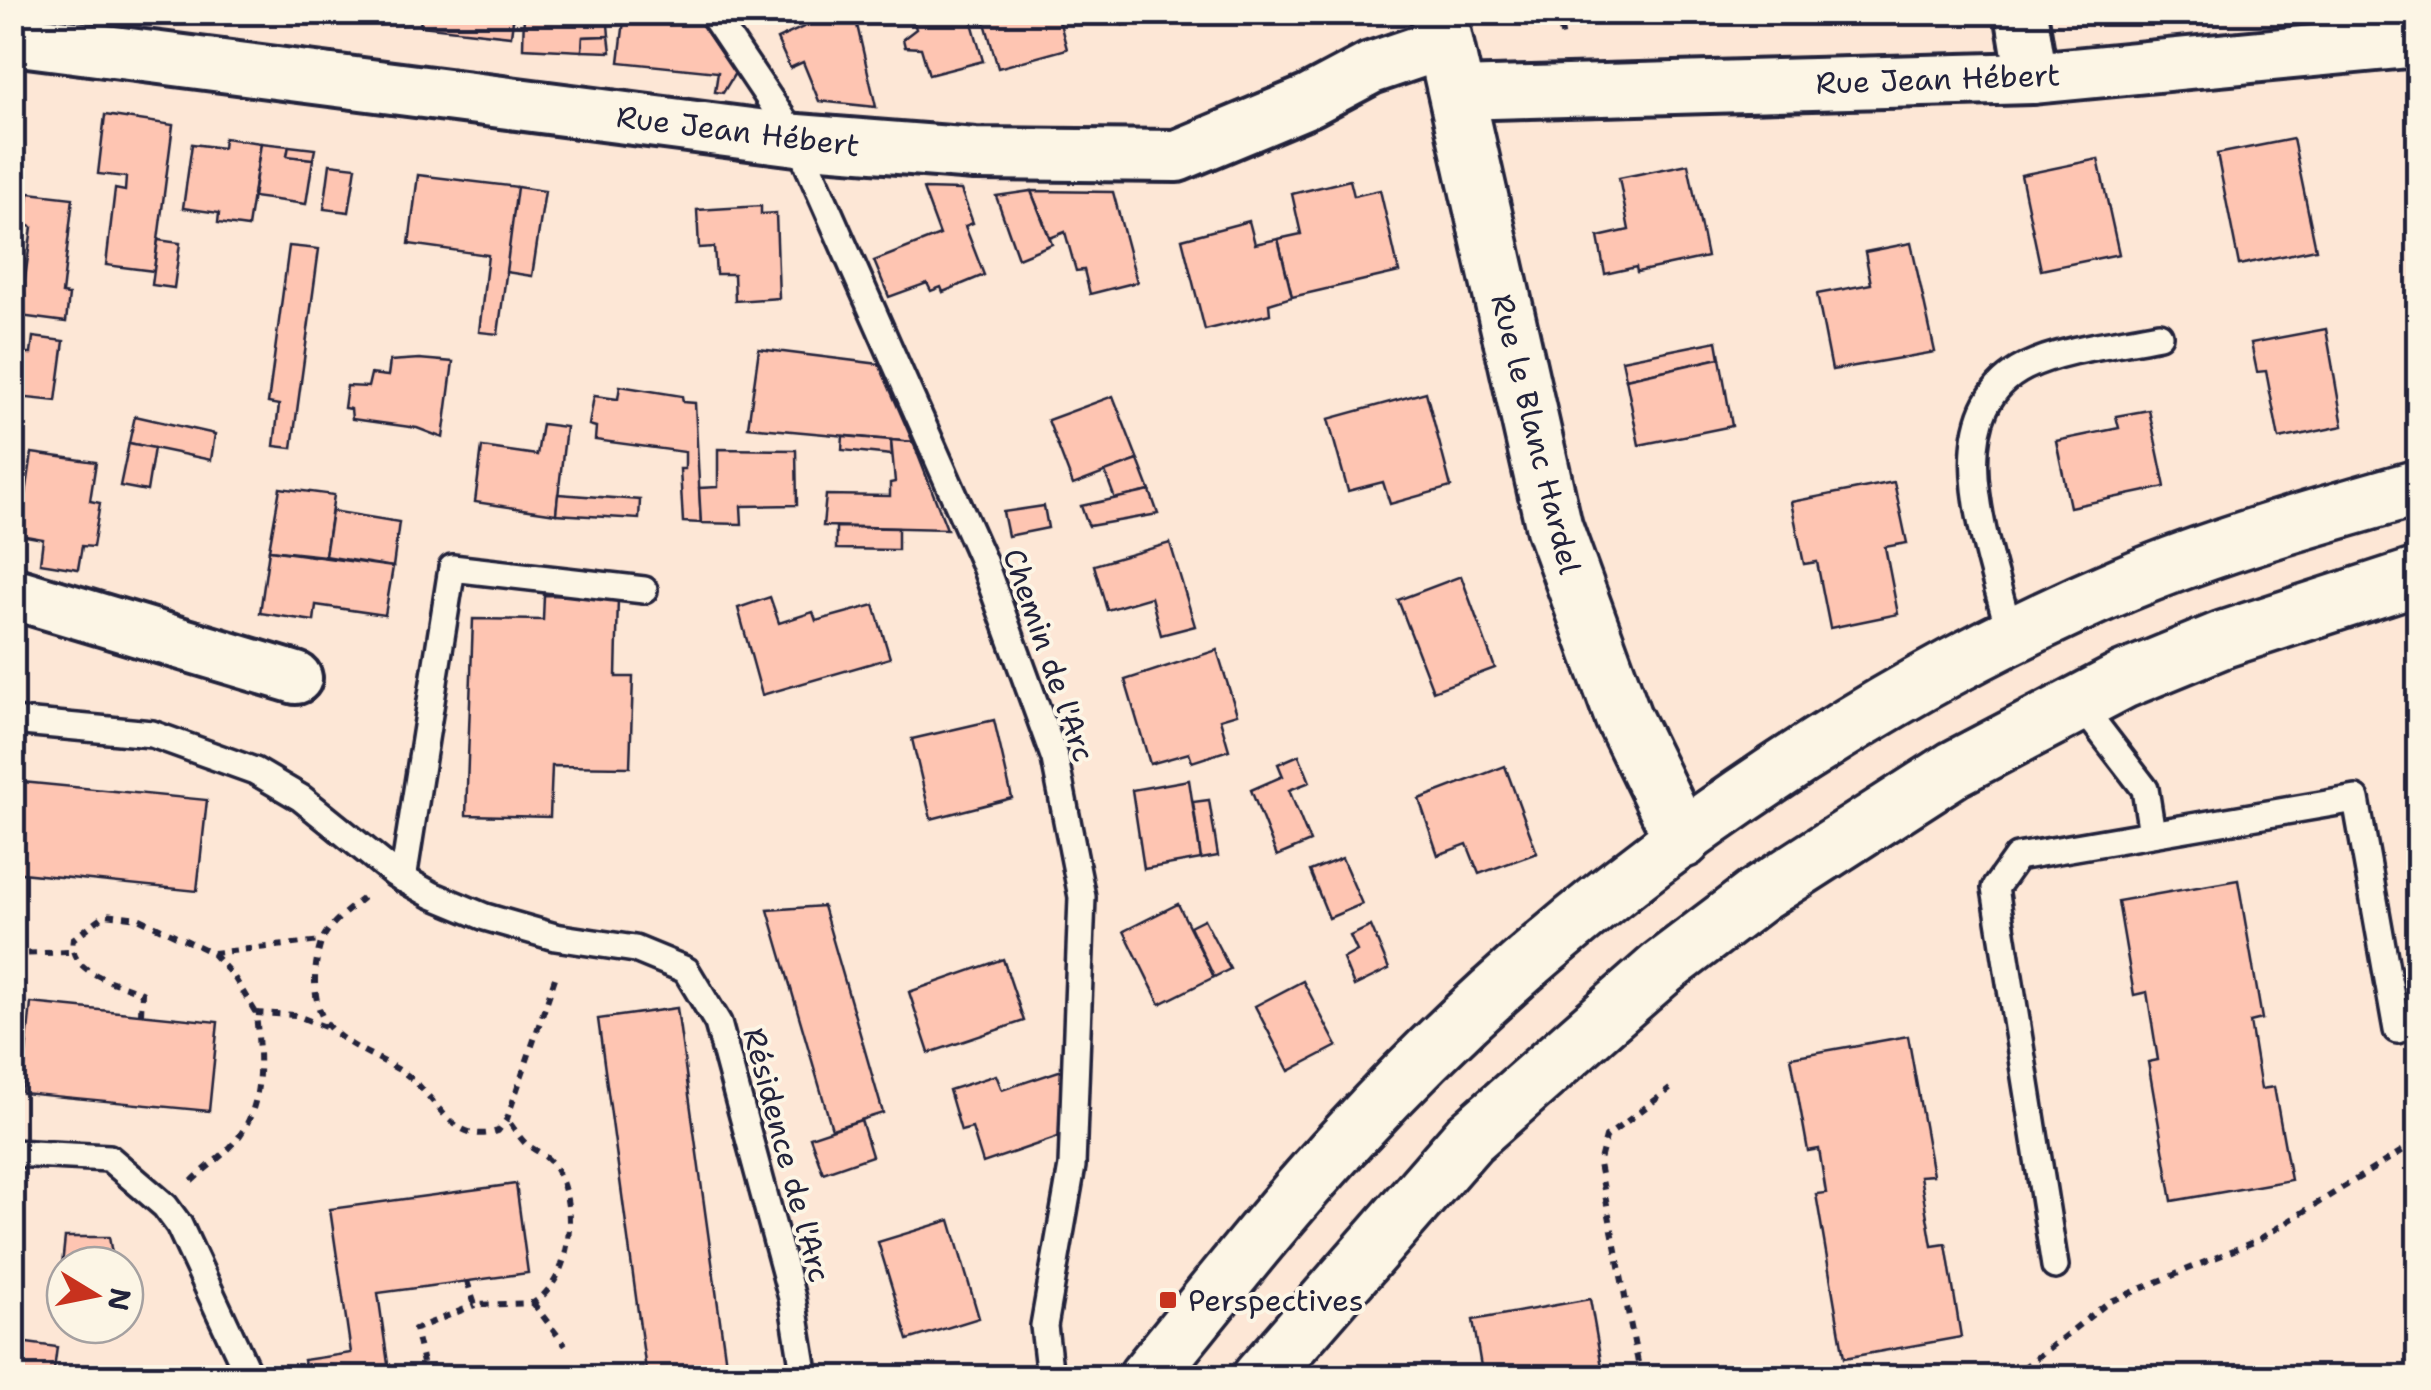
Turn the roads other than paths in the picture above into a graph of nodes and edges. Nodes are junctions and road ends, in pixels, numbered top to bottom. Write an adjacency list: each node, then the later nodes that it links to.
1 (711, 12): 7 (lane, Chemin de l'Arc)
2 (2021, 12): 6 (street)
3 (12, 40): 7 (street, Rue Jean Hébert)
4 (2418, 41): 6 (street, Rue Jean Hébert)
5 (1446, 50): 6 (street, Rue Jean Hébert); 7 (street, Rue Jean Hébert); 18 (street, Rue le Blanc Hardel)
6 (2032, 78)
7 (797, 140): 25 (lane, Chemin de l'Arc)
8 (2159, 334): 13 (lane)
9 (2418, 488): 13 (street)
10 (2418, 576): 15 (street)
11 (644, 590): 19 (lane)
12 (12, 593): 14 (street)
13 (2010, 636): 18 (street)
14 (296, 678)
15 (2079, 703): 17 (lane); 27 (street)
16 (12, 721): 19 (lane, Résidence de l'Arc)
17 (2152, 832): 20 (lane); 22 (lane)
18 (1683, 840): 26 (street)
19 (399, 876): 24 (lane, Résidence de l'Arc)
20 (2398, 1030)
21 (12, 1153): 23 (lane)
22 (2055, 1266)
23 (250, 1378)
24 (805, 1378)
25 (1050, 1378)
26 (1146, 1378)
27 (1260, 1378)

